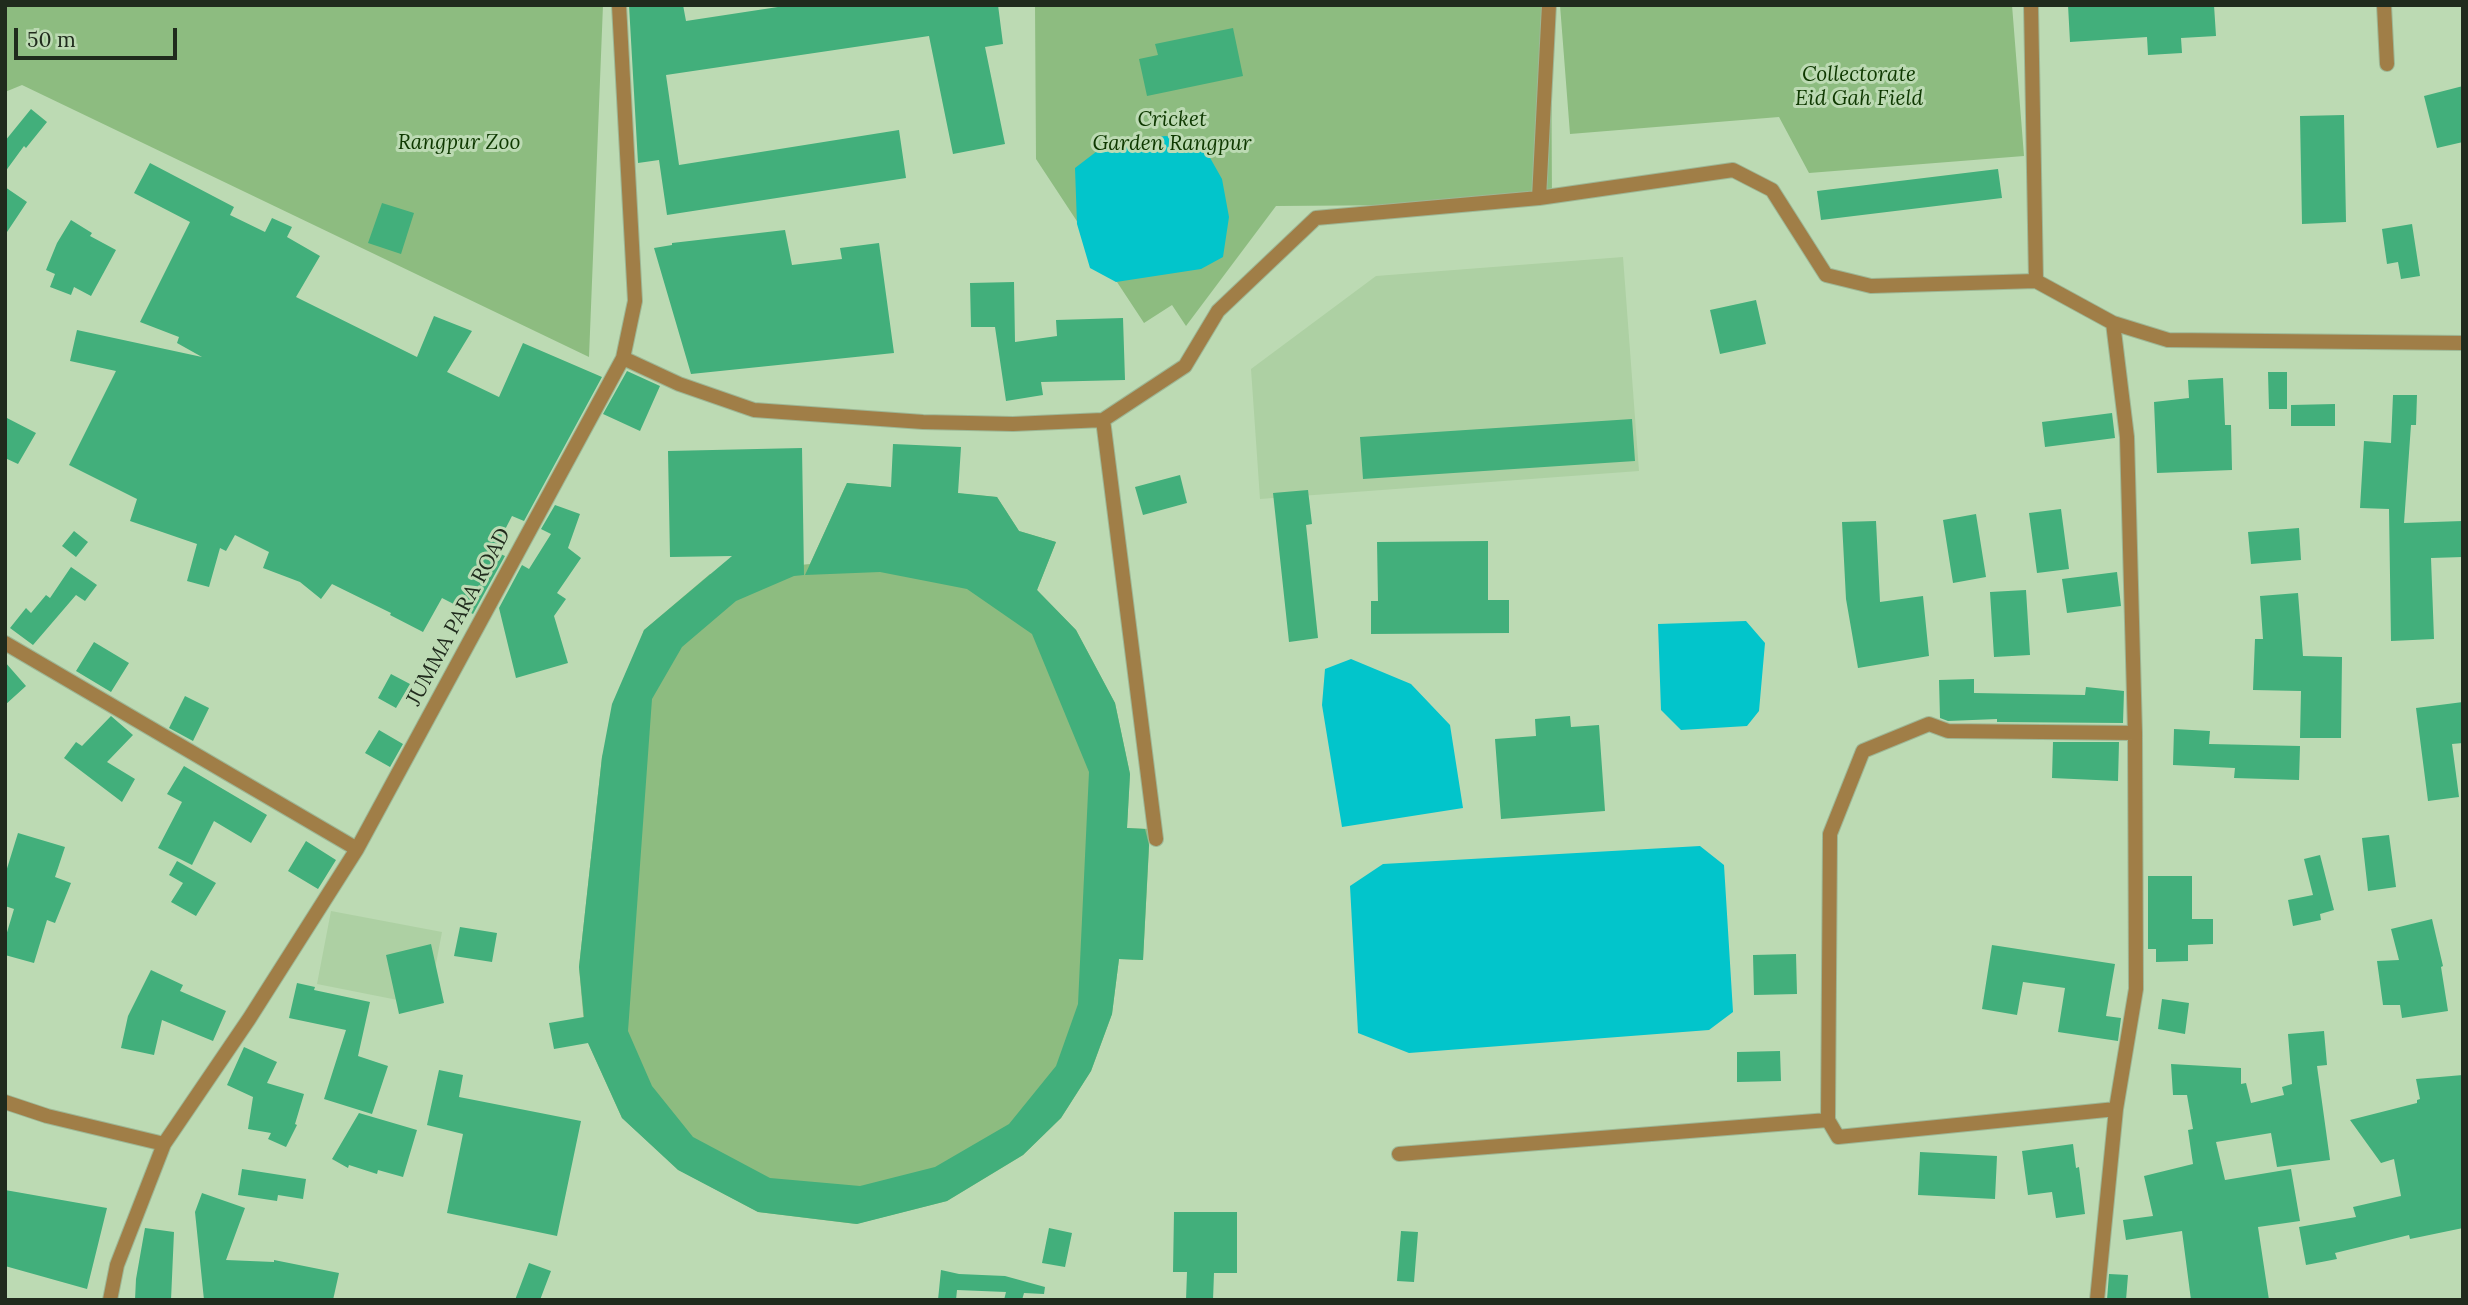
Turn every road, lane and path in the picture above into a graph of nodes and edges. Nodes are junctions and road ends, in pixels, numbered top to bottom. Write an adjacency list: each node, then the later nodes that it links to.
1 (619, 5): 10 (street, JUMMA PARA ROAD)
2 (1549, 5): 6 (street)
3 (2031, 5): 7 (street)
4 (2384, 5): 5 (street)
5 (2387, 64)
6 (1539, 198): 7 (street); 11 (street)
7 (2036, 281): 8 (street)
8 (2113, 323): 9 (street); 13 (street)
9 (2463, 343)
10 (623, 358): 11 (street); 15 (street, JUMMA PARA ROAD)
11 (1103, 420): 14 (street)
12 (5, 643): 15 (street)
13 (2135, 733): 17 (street); 18 (street)
14 (1156, 839)
15 (357, 849): 19 (street, JUMMA PARA ROAD)
16 (5, 1102): 19 (street)
17 (2116, 1110): 18 (street); 22 (street)
18 (1828, 1119): 20 (street)
19 (164, 1144): 21 (street, JUMMA PARA ROAD)
20 (1399, 1154)
21 (110, 1300)
22 (2097, 1300)

